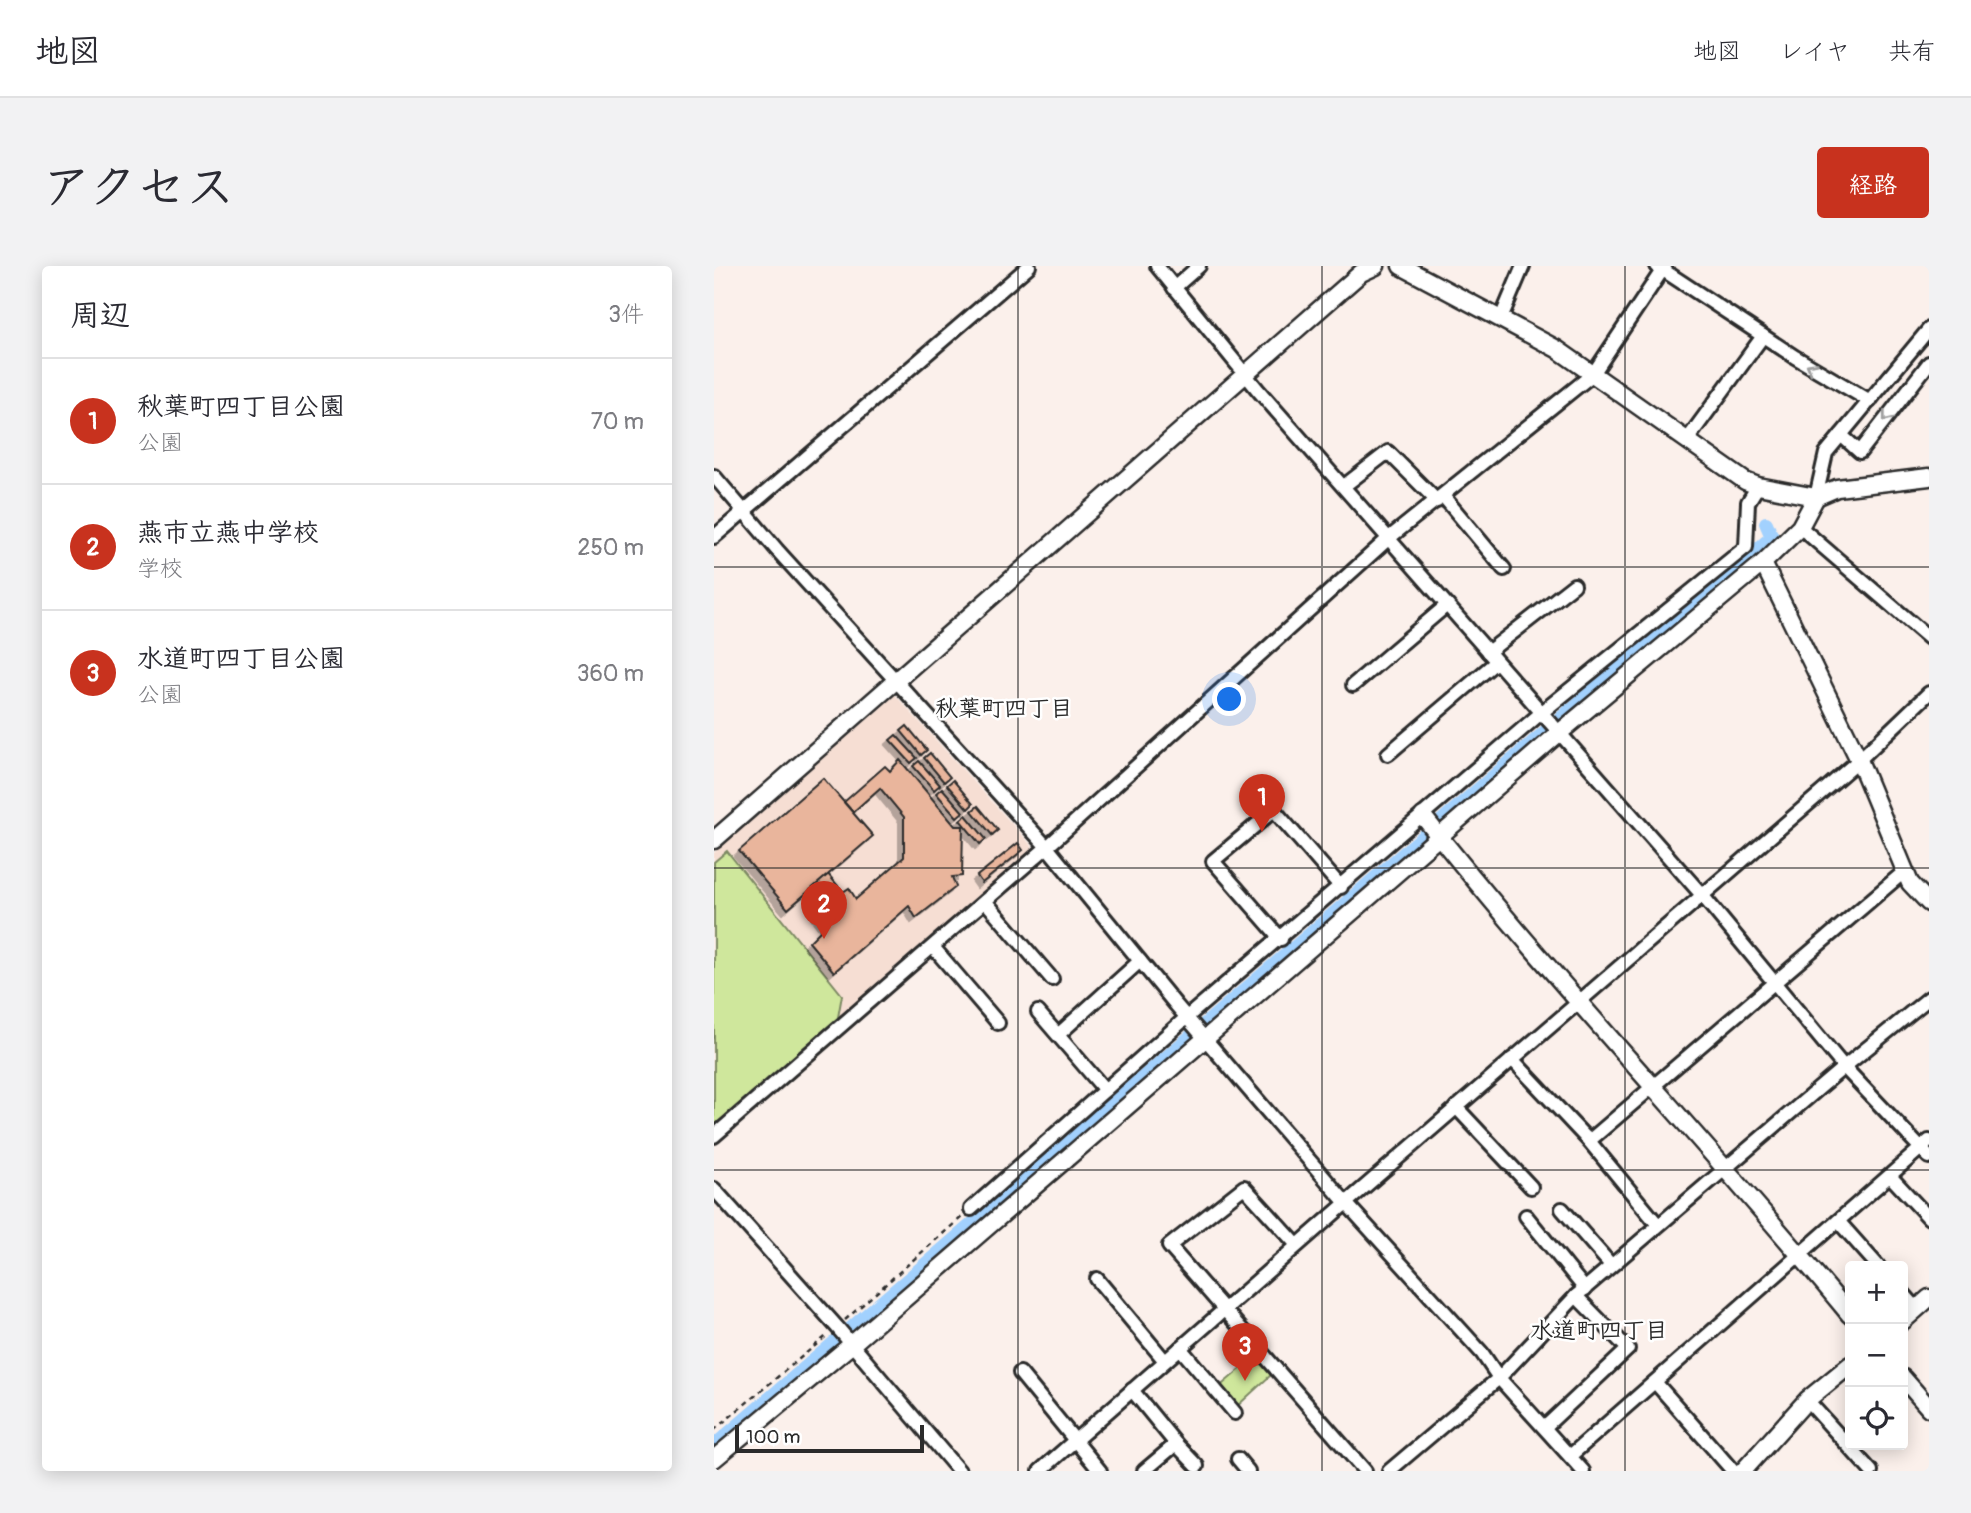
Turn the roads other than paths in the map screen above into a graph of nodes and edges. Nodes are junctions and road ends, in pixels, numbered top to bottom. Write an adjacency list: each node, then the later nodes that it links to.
1 (1029, 266): 24 (street)
2 (1157, 266): 8 (street)
3 (1199, 266): 8 (street)
4 (1376, 266): 13 (street)
5 (1401, 266): 9 (street)
6 (1523, 266): 9 (street)
7 (1661, 267): 11 (street); 14 (street)
8 (1174, 288): 13 (street)
9 (1501, 318): 14 (street)
10 (1929, 328): 15 (street)
11 (1763, 336): 15 (street, one-way to 11); 17 (street)
12 (1929, 363): 16 (street, one-way to 16)
13 (1245, 374): 20 (street); 34 (street)
14 (1592, 374): 17 (street); 23 (street)
15 (1870, 401): 16 (street)
16 (1841, 435): 22 (street)
17 (1686, 440): 21 (street)
18 (714, 475): 24 (street)
19 (1929, 477): 22 (street)
20 (1344, 486): 23 (street); 27 (street)
21 (1758, 486): 22 (street); 37 (street)
22 (1816, 497): 25 (street)
23 (1440, 498): 27 (street); 29 (street)
24 (744, 511): 26 (street); 34 (street)
25 (1800, 527): 28 (street); 32 (street)
26 (714, 537)
27 (1389, 538): 31 (street); 42 (street)
28 (1763, 563): 37 (street); 39 (street)
29 (1504, 569)
30 (1574, 584): 33 (street)
31 (1447, 605): 33 (street); 35 (street)
32 (1929, 638)
33 (1492, 657): 37 (street); 38 (street)
34 (897, 682): 41 (street); 42 (street)
35 (1353, 685)
36 (1929, 693): 39 (street)
37 (1551, 724): 40 (street); 40 (street); 45 (street)
38 (1388, 754)
39 (1858, 760): 43 (street); 45 (street)
40 (1431, 827): 44 (street); 54 (street); 57 (street)
41 (714, 840)
42 (1047, 846): 46 (street); 50 (street)
43 (1905, 871): 47 (street); 52 (street)
44 (1341, 887): 48 (street); 48 (street)
45 (1702, 895): 52 (street); 54 (street)
46 (985, 901): 49 (street); 51 (street)
47 (1929, 903)
48 (1281, 939): 57 (street)
49 (933, 947): 56 (street); 64 (street)
50 (1140, 961): 57 (street); 58 (street)
51 (1052, 979)
52 (1774, 982): 60 (street); 61 (street)
53 (1929, 998): 60 (street)
54 (1578, 1002): 59 (street); 61 (street)
55 (1038, 1012): 58 (street)
56 (998, 1023)
57 (1197, 1028): 62 (street); 71 (street); 72 (street)
58 (1059, 1034): 62 (street)
59 (1512, 1059): 63 (street); 65 (street)
60 (1844, 1066): 66 (street); 67 (street)
61 (1652, 1085): 65 (street); 67 (street)
62 (1105, 1090): 72 (street)
63 (1456, 1107): 69 (street); 71 (street)
64 (714, 1136)
65 (1589, 1141): 77 (street)
66 (1926, 1149): 68 (street)
67 (1725, 1168): 77 (street); 79 (street)
68 (1889, 1176): 75 (street); 76 (street)
69 (1531, 1187)
70 (714, 1189): 88 (street)
71 (1346, 1203): 78 (street); 93 (street)
72 (985, 1209): 88 (street)
73 (1562, 1209): 81 (street)
74 (1526, 1216): 83 (street)
75 (1929, 1218)
76 (1838, 1221): 79 (street); 80 (street)
77 (1658, 1225): 81 (street)
78 (1297, 1245): 86 (street); 86 (street)
79 (1800, 1255): 85 (street); 94 (street)
80 (1874, 1261)
81 (1611, 1265): 83 (street)
82 (1097, 1279): 90 (street)
83 (1580, 1292): 93 (street); 100 (street)
84 (1923, 1304): 87 (street)
85 (1845, 1309)
86 (1224, 1310): 89 (street); 112 (street)
87 (1908, 1317)
88 (846, 1337): 104 (street); 107 (street)
89 (1180, 1348): 90 (street); 99 (street)
90 (1165, 1361): 96 (street)
91 (1845, 1369): 97 (street)
92 (1020, 1373): 101 (street)
93 (1499, 1378): 100 (street); 113 (street)
94 (1655, 1382): 103 (street); 115 (street)
95 (1908, 1384): 98 (street)
96 (1132, 1390): 101 (street); 102 (street)
97 (1807, 1401): 116 (street); 117 (street)
98 (1929, 1408)
99 (1235, 1413)
100 (1545, 1427): 103 (street)
101 (1076, 1440): 108 (street); 109 (street)
102 (1176, 1444): 106 (street); 110 (street)
103 (1570, 1456): 114 (street)
104 (714, 1459)
105 (1238, 1459): 111 (street)
106 (1198, 1466)
107 (960, 1471)
108 (1040, 1471)
109 (1100, 1471)
110 (1144, 1471)
111 (1248, 1471)
112 (1365, 1471)
113 (1389, 1471)
114 (1583, 1471)
115 (1733, 1471)
116 (1743, 1471)
117 (1871, 1471)

